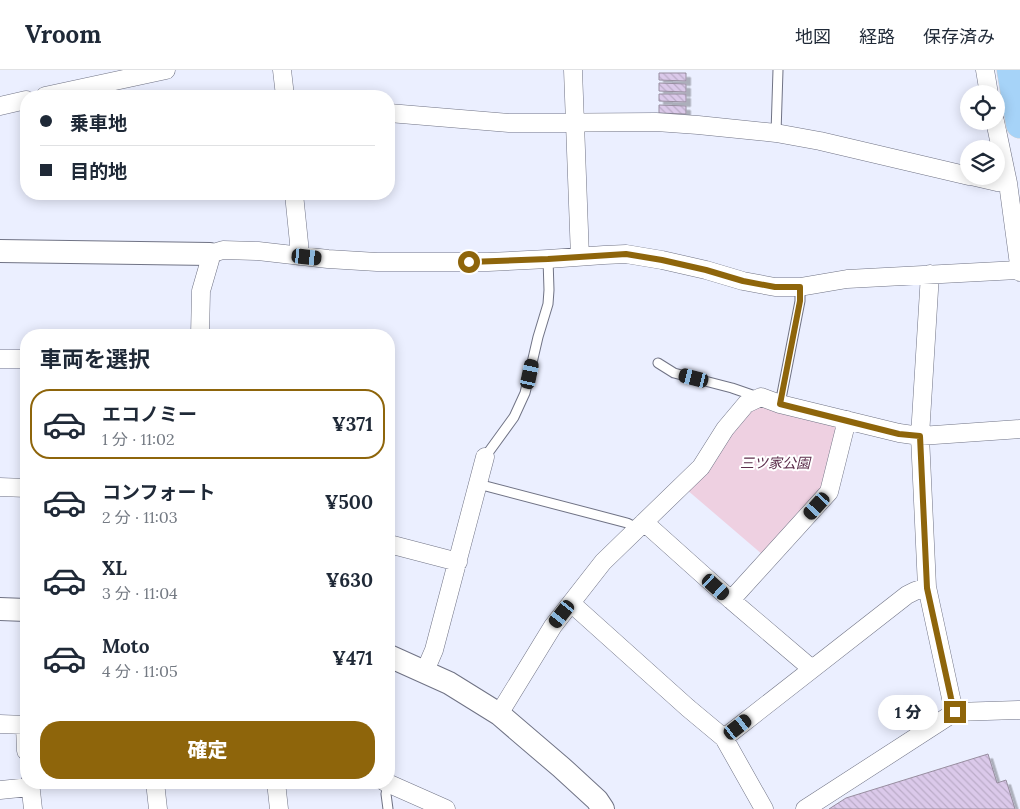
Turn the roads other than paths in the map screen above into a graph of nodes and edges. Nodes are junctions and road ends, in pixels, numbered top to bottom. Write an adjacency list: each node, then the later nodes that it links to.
1 (166, 70): 8 (street)
2 (282, 70): 9 (street)
3 (572, 70): 13 (street)
4 (778, 70): 16 (lane)
5 (984, 70): 7 (street)
6 (1011, 70): 14 (main road)
7 (987, 85)
8 (73, 90)
9 (284, 90)
10 (20, 101): 11 (street)
11 (0, 106)
12 (395, 115): 13 (street)
13 (575, 123): 16 (street); 24 (street)
14 (1020, 124)
15 (997, 130): 19 (street)
16 (776, 133): 17 (street)
17 (960, 174)
18 (1005, 183): 19 (street)
19 (1008, 183): 26 (street)
20 (295, 200): 23 (street)
21 (0, 251): 22 (street)
22 (210, 254): 23 (street); 29 (street)
23 (299, 256): 25 (street)
24 (580, 257): 25 (street); 28 (street)
25 (548, 259): 38 (lane)
26 (1020, 271): 27 (street)
27 (930, 274): 28 (street); 37 (street)
28 (800, 287): 34 (lane)
29 (200, 329)
30 (0, 359): 31 (street)
31 (20, 359)
32 (658, 363): 33 (lane)
33 (760, 398): 34 (street); 42 (street)
34 (780, 404): 35 (street)
35 (847, 420): 37 (street); 46 (street)
36 (1020, 429): 37 (street)
37 (920, 436): 45 (street)
38 (485, 457): 39 (street)
39 (478, 484): 42 (lane); 44 (street)
40 (0, 487): 41 (street)
41 (20, 488)
42 (641, 525): 46 (street); 47 (street)
43 (395, 546): 44 (street)
44 (458, 562): 52 (street)
45 (927, 588): 51 (street); 54 (street)
46 (731, 600): 51 (street)
47 (571, 603): 55 (street); 58 (street)
48 (0, 609): 49 (street)
49 (20, 610)
50 (395, 658): 52 (street)
51 (812, 669): 58 (street)
52 (425, 671): 55 (street)
53 (1020, 710): 54 (street)
54 (955, 712): 73 (street)
55 (499, 714): 71 (street)
56 (0, 724): 57 (street)
57 (20, 725)
58 (724, 738): 72 (street)
59 (20, 787): 65 (street)
60 (395, 787): 70 (street)
61 (30, 789): 66 (street)
62 (156, 789): 67 (street)
63 (277, 789): 68 (street)
64 (386, 789): 69 (lane)
65 (0, 790)
66 (33, 809)
67 (158, 809)
68 (279, 809)
69 (388, 809)
70 (446, 809)
71 (604, 809)
72 (764, 809)
73 (805, 809)

